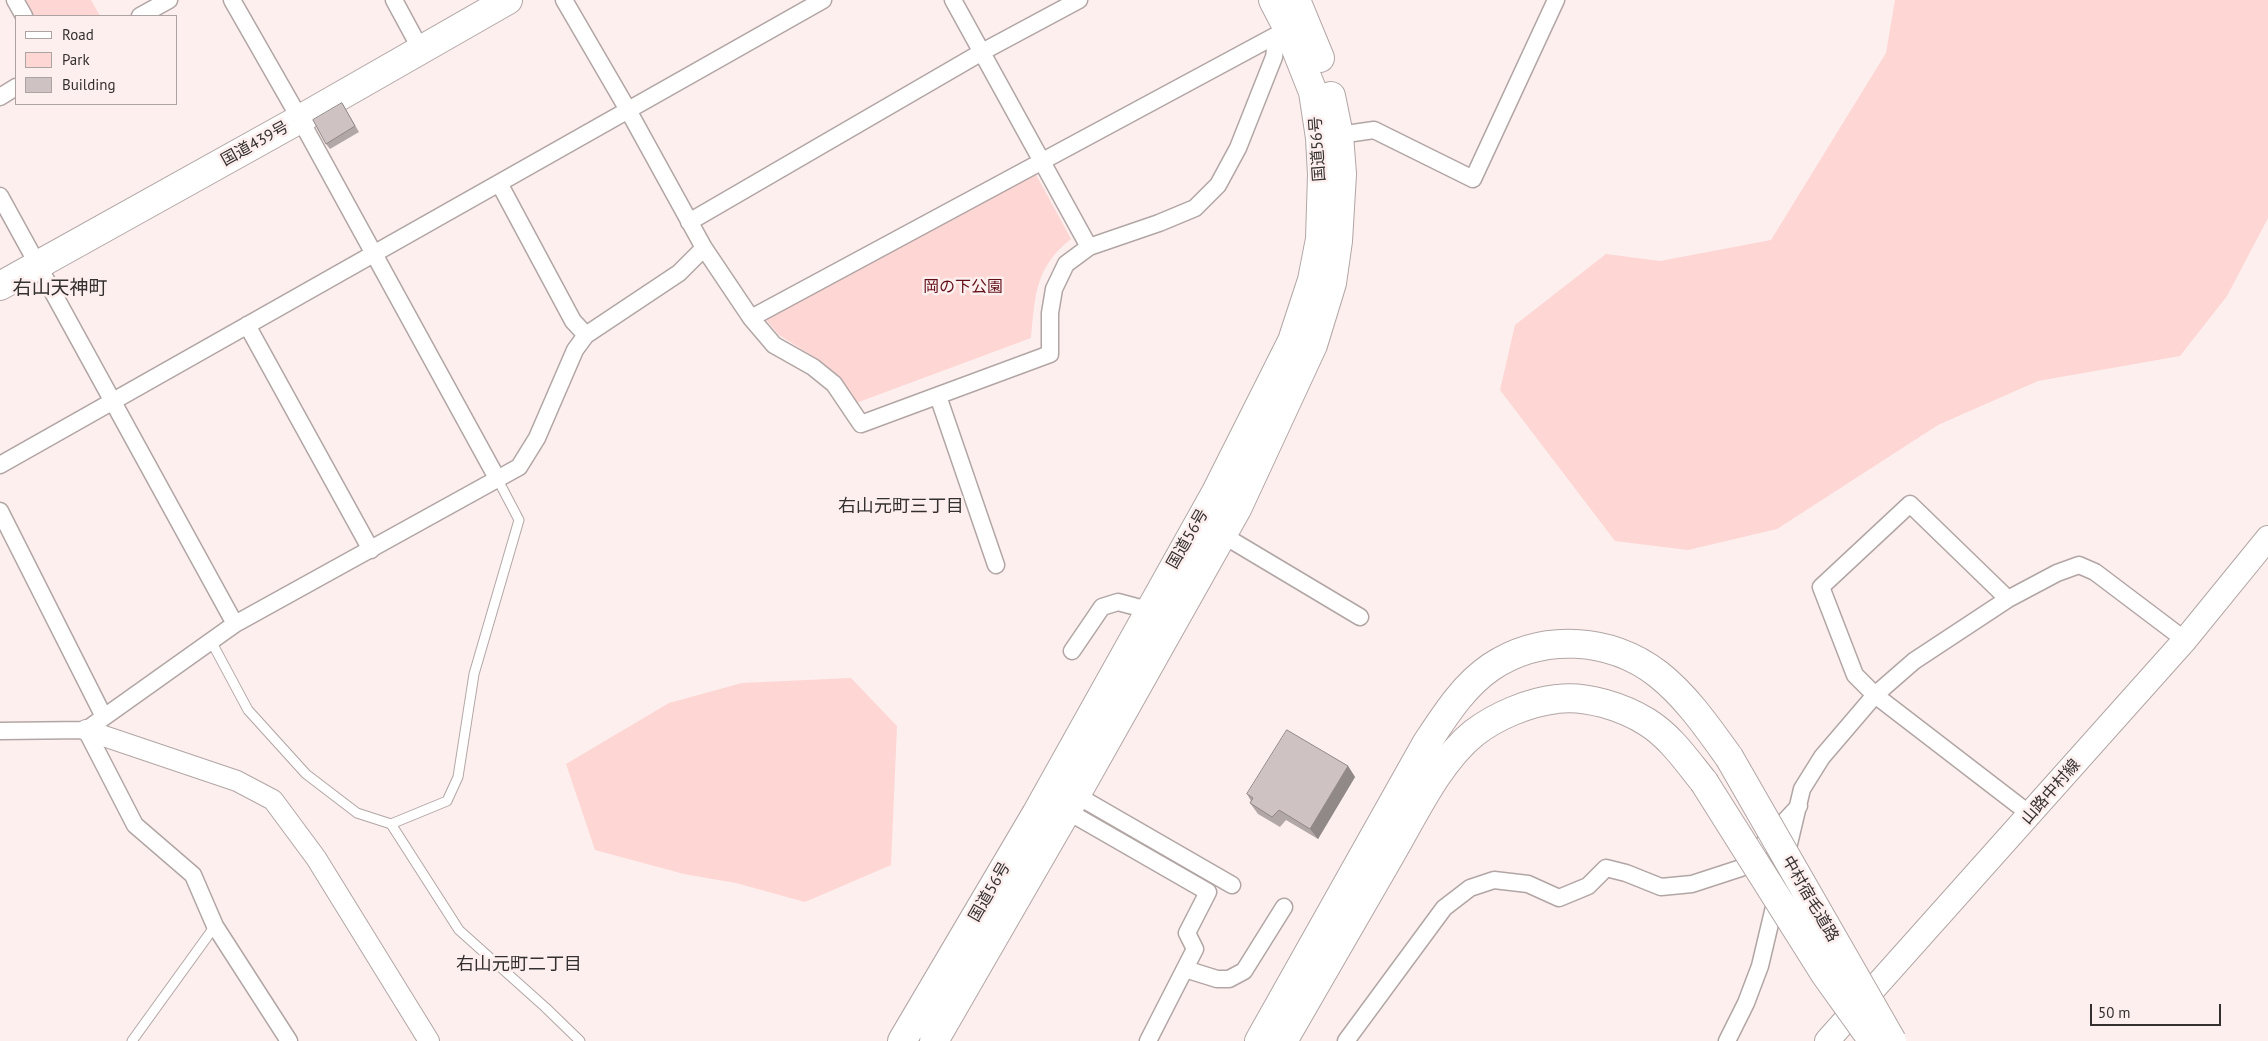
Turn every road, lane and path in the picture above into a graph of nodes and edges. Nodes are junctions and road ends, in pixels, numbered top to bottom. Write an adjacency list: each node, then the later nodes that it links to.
1 (15, 0): 13 (street)
2 (169, 0): 14 (street)
3 (232, 0): 21 (street)
4 (394, 0): 16 (street)
5 (508, 0): 16 (highway, 国道439号)
6 (564, 0): 20 (street)
7 (823, 0): 20 (street)
8 (953, 0): 17 (street)
9 (1079, 0): 17 (street)
10 (1274, 0): 15 (highway, 国道56号)
11 (1296, 0): 22 (highway, 国道56号)
12 (1556, 0): 22 (street)
13 (23, 15)
14 (142, 15)
15 (1283, 32): 22 (highway, 国道56号); 23 (street); 27 (street)
16 (421, 50): 21 (highway, 国道439号)
17 (982, 52): 23 (street); 26 (street)
18 (15, 88): 19 (street)
19 (0, 97)
20 (628, 110): 24 (street); 26 (street)
21 (300, 119): 29 (street); 30 (highway, 国道439号)
22 (1329, 136): 40 (highway, 国道56号); 41 (highway, 国道56号)
23 (1042, 161): 27 (street); 32 (street)
24 (499, 183): 29 (street); 34 (street)
25 (0, 196): 30 (street)
26 (689, 222): 28 (street)
27 (1089, 247): 35 (street)
28 (704, 248): 32 (street); 34 (street)
29 (373, 254): 33 (street); 38 (street)
30 (38, 264): 31 (highway, 国道439号); 36 (street)
31 (0, 286)
32 (751, 318): 35 (street)
33 (247, 325): 36 (street); 43 (street)
34 (586, 335): 38 (street)
35 (938, 396): 44 (street)
36 (113, 400): 37 (street); 48 (street)
37 (0, 465)
38 (498, 480): 43 (street); 60 (lane)
39 (0, 511): 53 (street)
40 (1199, 521): 41 (street); 46 (highway, 国道56号)
41 (1222, 534): 47 (street); 57 (highway, 国道56号)
42 (2268, 538): 49 (main road, 山路中村線)
43 (371, 550): 48 (street)
44 (996, 565)
45 (2008, 599): 49 (street); 52 (street); 52 (street)
46 (1148, 610): 51 (street); 56 (highway, 国道56号)
47 (1360, 617)
48 (235, 624): 50 (street)
49 (2185, 640): 59 (main road, 山路中村線)
50 (211, 641): 53 (street); 60 (lane)
51 (1072, 651)
52 (1875, 694): 58 (street); 59 (street)
53 (104, 717): 54 (street)
54 (86, 730): 55 (street); 63 (street); 67 (street)
55 (0, 731)
56 (1049, 790): 57 (street); 69 (highway, 国道56号)
57 (1072, 803): 61 (street); 64 (street); 70 (highway, 国道56号)
58 (1800, 804): 74 (street); 75 (street)
59 (2031, 815): 76 (main road, 山路中村線)
60 (391, 824): 68 (lane)
61 (1232, 885)
62 (1284, 907): 64 (street)
63 (215, 926): 65 (lane); 66 (street)
64 (1185, 969): 71 (street)
65 (132, 1041)
66 (288, 1041)
67 (429, 1041)
68 (580, 1041)
69 (902, 1041)
70 (934, 1041)
71 (1148, 1041)
72 (1259, 1041): 78 (highway, 中村宿毛道路, bridge)
73 (1283, 1041): 77 (highway, 中村宿毛道路, bridge)
74 (1346, 1041)
75 (1727, 1041)
76 (1827, 1041)
77 (1873, 1041)
78 (1892, 1041)

